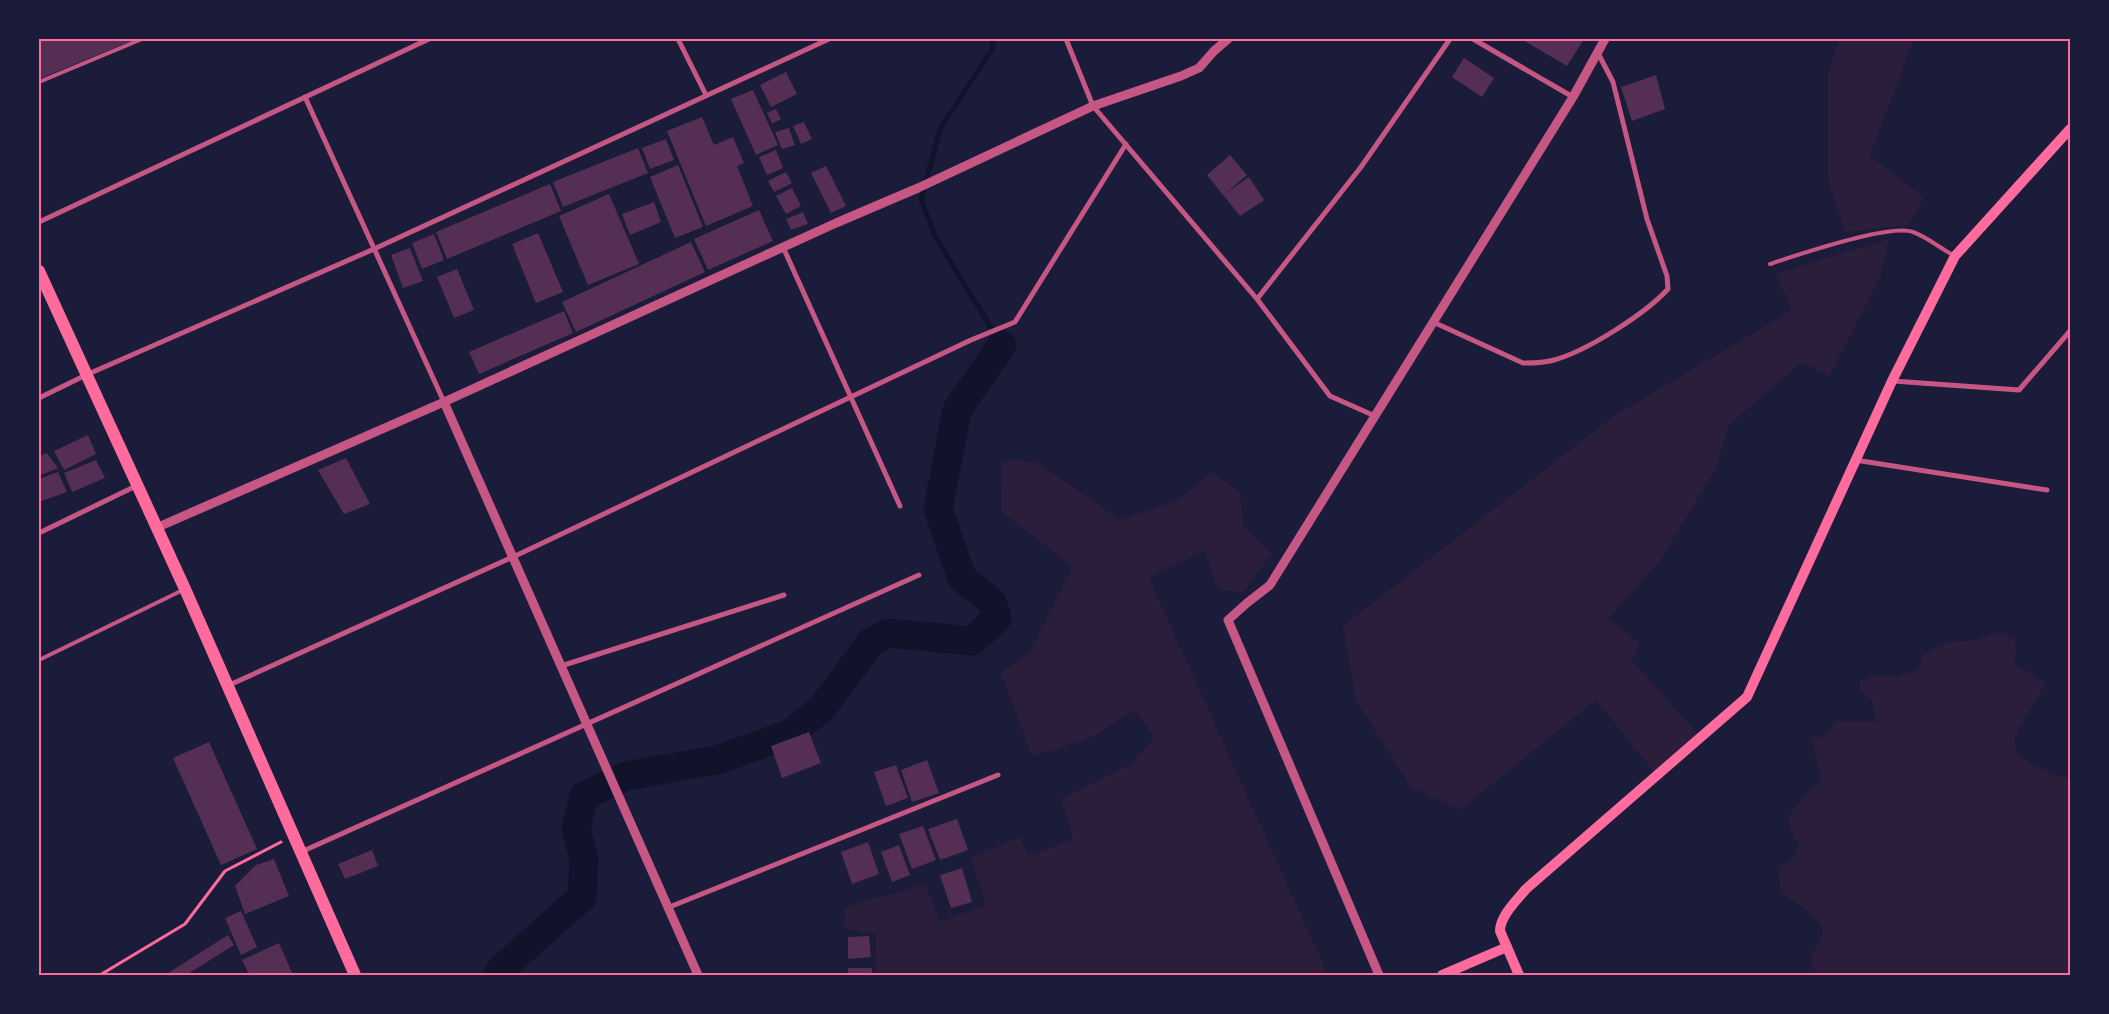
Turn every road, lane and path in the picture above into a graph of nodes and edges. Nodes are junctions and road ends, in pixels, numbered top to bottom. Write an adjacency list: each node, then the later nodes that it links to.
1 (142, 39): 11 (lane)
2 (429, 39): 14 (street)
3 (678, 39): 12 (street)
4 (829, 39): 12 (street)
5 (1066, 39): 15 (street)
6 (1228, 39): 15 (street)
7 (1450, 39): 24 (street)
8 (1473, 39): 13 (street)
9 (1605, 39): 10 (street)
10 (1598, 53): 13 (street); 25 (street)
11 (39, 82)
12 (706, 95): 20 (street)
13 (1573, 96): 25 (street)
14 (304, 97): 18 (street); 20 (street)
15 (1093, 106): 17 (street); 19 (street)
16 (2070, 129): 21 (main road)
17 (1126, 144): 24 (street); 29 (street)
18 (39, 222)
19 (783, 247): 29 (street); 31 (street)
20 (374, 249): 27 (street); 31 (street)
21 (1955, 256): 22 (lane); 28 (main road)
22 (1770, 264)
23 (39, 271): 27 (main road)
24 (1257, 299): 32 (street)
25 (1433, 322): 32 (street)
26 (2070, 331): 28 (street)
27 (86, 376): 30 (street); 34 (main road)
28 (1892, 381): 33 (main road)
29 (850, 397): 36 (street); 39 (street)
30 (39, 398)
31 (444, 402): 37 (street); 39 (street)
32 (1375, 416): 55 (street)
33 (1855, 460): 35 (street); 51 (main road)
34 (136, 486): 37 (main road); 38 (street)
35 (2047, 490)
36 (900, 506)
37 (156, 528): 41 (main road)
38 (39, 534)
39 (513, 557): 44 (street); 45 (street)
40 (919, 575): 46 (street)
41 (185, 589): 43 (lane); 45 (main road)
42 (784, 595): 44 (street)
43 (39, 660)
44 (561, 666): 46 (street)
45 (227, 686): 48 (main road)
46 (587, 724): 49 (street); 50 (street)
47 (998, 775): 50 (street)
48 (293, 836): 49 (main road); 52 (path)
49 (300, 852): 53 (main road)
50 (666, 908): 54 (street)
51 (1507, 948): 56 (main road); 57 (main road)
52 (100, 975)
53 (355, 975)
54 (698, 975)
55 (1379, 975)
56 (1442, 975)
57 (1520, 975)

